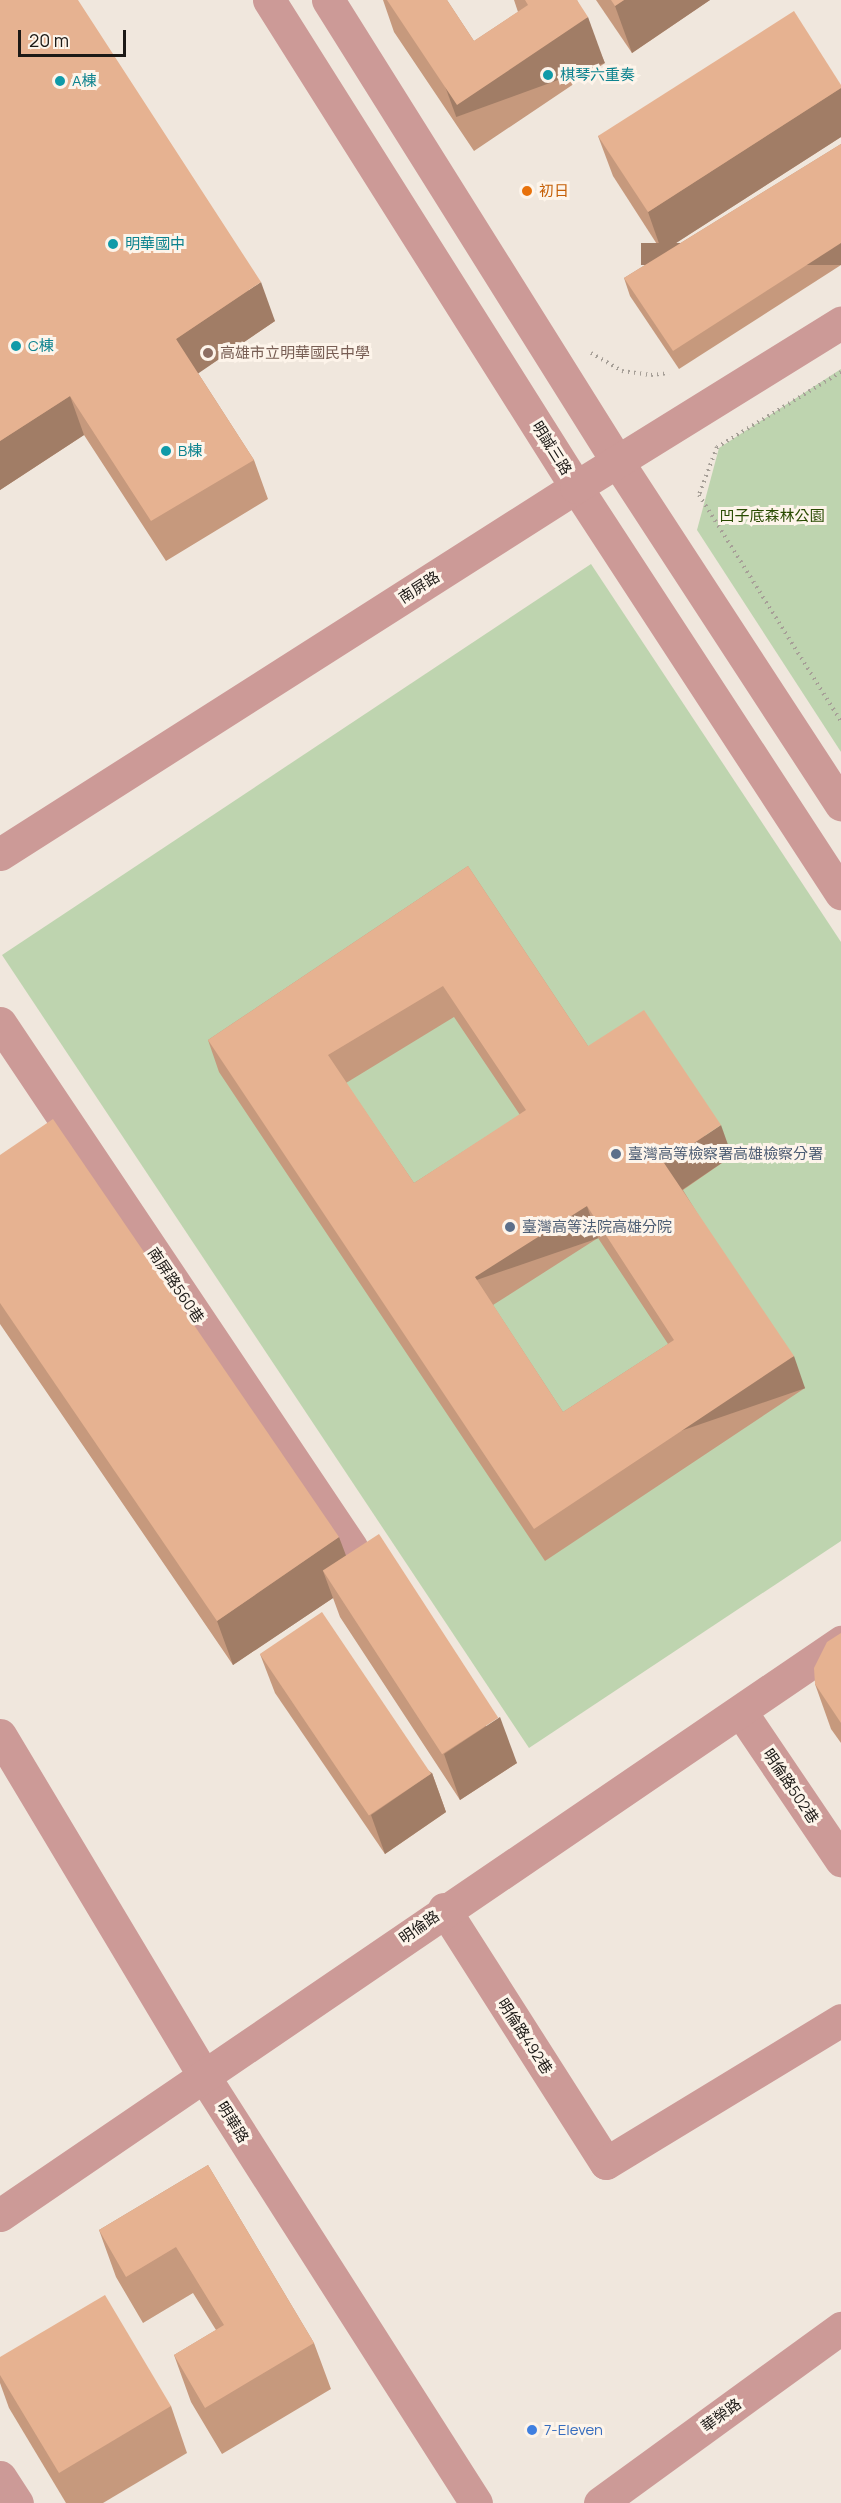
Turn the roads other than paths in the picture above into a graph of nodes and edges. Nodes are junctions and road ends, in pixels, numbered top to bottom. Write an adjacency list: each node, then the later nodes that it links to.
1 (269, 0): 5 (street, 明誠三路)
2 (328, 0): 4 (street)
3 (841, 323): 4 (street, 南屏路)
4 (617, 461): 5 (street, 南屏路); 6 (street)
5 (576, 487): 7 (street, 明誠三路); 9 (street, 南屏路)
6 (734, 641): 7 (street); 8 (street)
7 (694, 668): 10 (street, 明誠三路)
8 (841, 804)
9 (0, 854)
10 (841, 893)
11 (0, 1023): 12 (street, 南屏路560巷)
12 (351, 1547)
13 (841, 1642): 14 (street, 明倫路)
14 (741, 1712): 16 (street, 明倫路502巷); 17 (street, 明倫路)
15 (0, 1735): 19 (street, 明華路)
16 (841, 1860)
17 (444, 1909): 18 (street, 明倫路492巷); 19 (street, 明倫路)
18 (841, 2020)
19 (206, 2078): 20 (street, 明倫路); 24 (street, 明華路)
20 (0, 2215)
21 (841, 2328): 25 (street, 華榮路)
22 (0, 2477): 23 (street)
23 (17, 2503)
24 (476, 2503)
25 (600, 2503)

